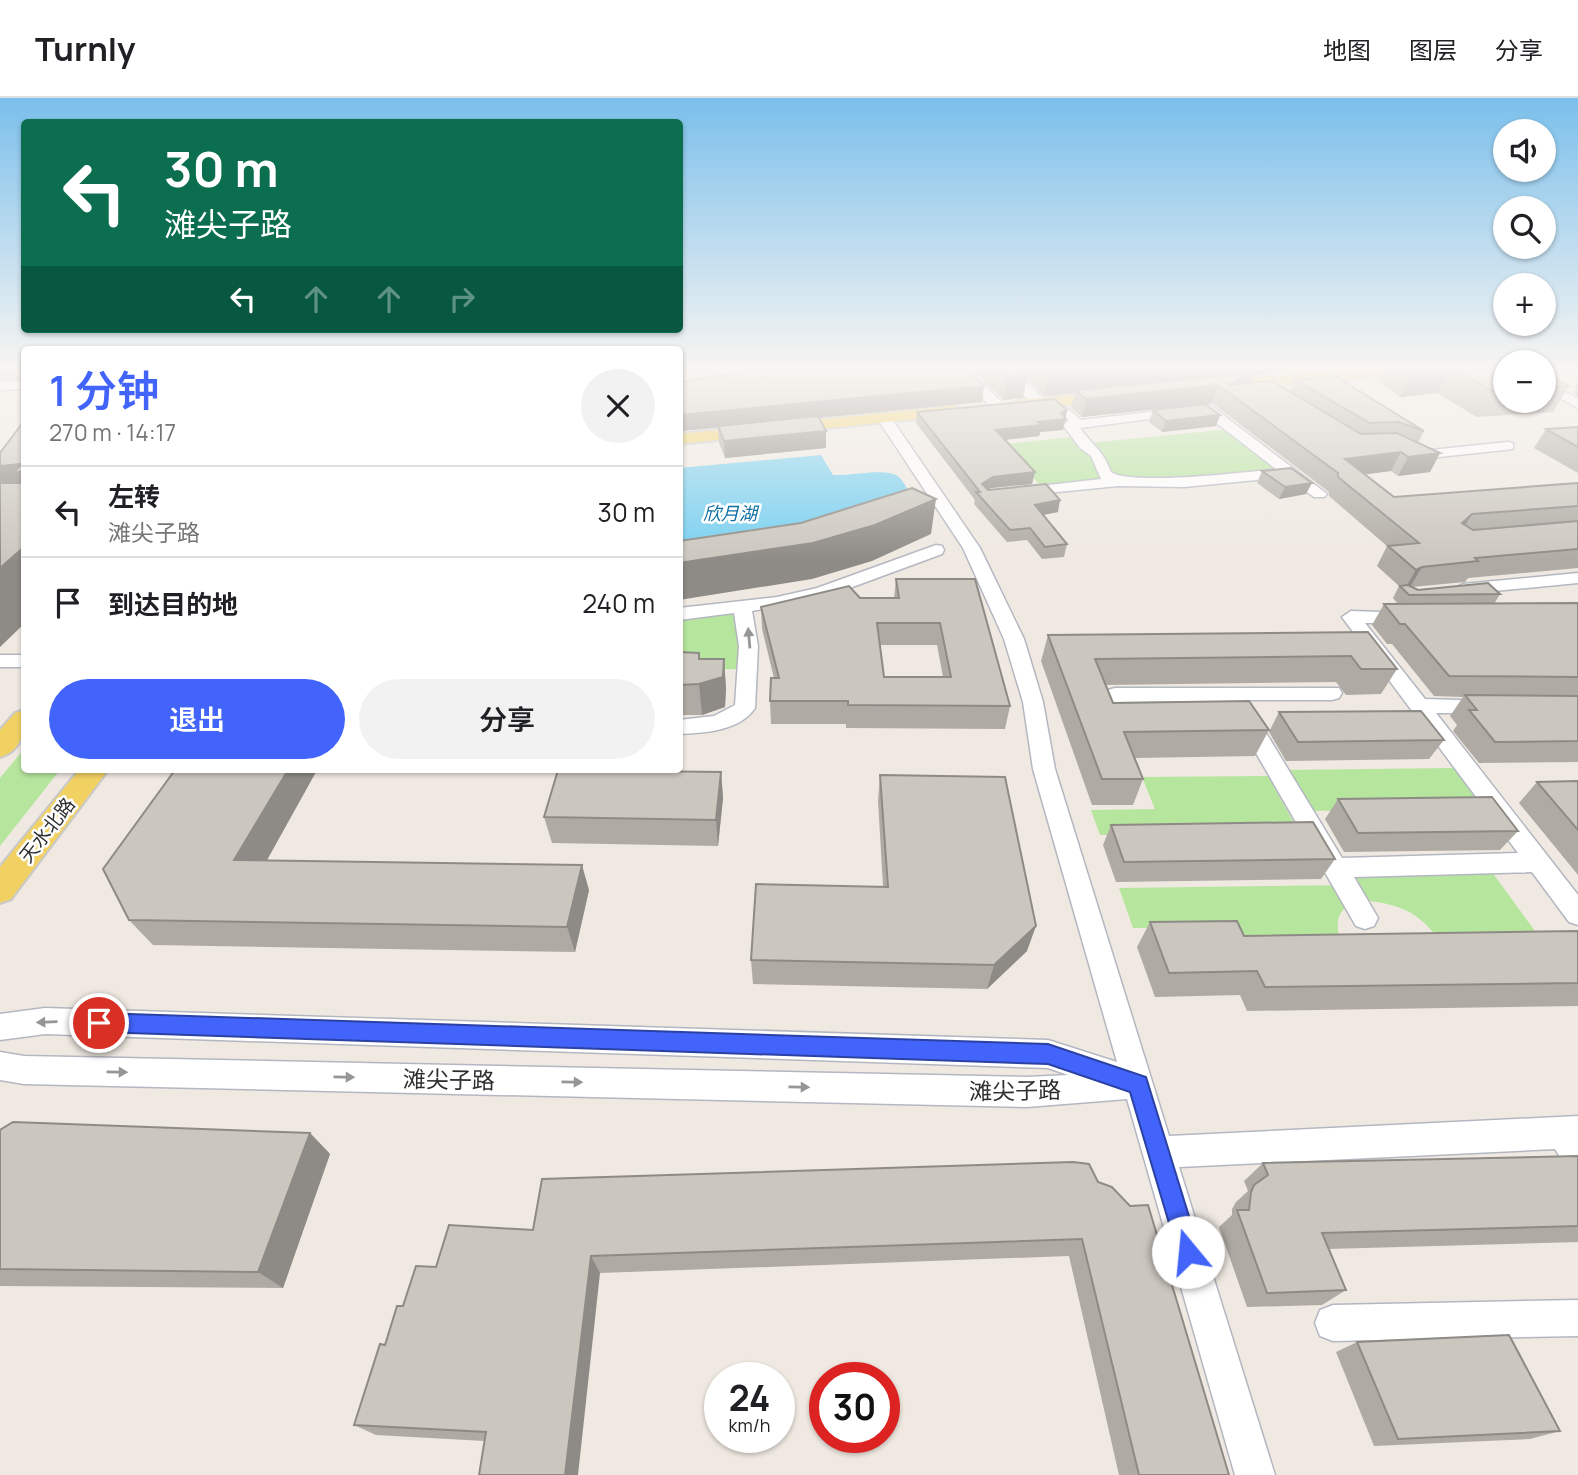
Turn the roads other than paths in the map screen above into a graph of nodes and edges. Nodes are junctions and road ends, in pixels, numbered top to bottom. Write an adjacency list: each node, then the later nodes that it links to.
1 (735, 433): 5 (main road)
2 (895, 433): 36 (street)
3 (1077, 433): 9 (street)
4 (1239, 433): 8 (street)
5 (683, 439)
6 (1508, 446): 7 (street)
7 (1400, 451)
8 (1290, 472): 9 (street); 10 (street)
9 (1119, 481): 11 (street)
10 (1320, 494)
11 (1004, 495)
12 (936, 550): 15 (street)
13 (1578, 578): 14 (street)
14 (1448, 591)
15 (741, 607): 16 (street); 26 (street, one-way to 15)
16 (683, 614)
17 (1431, 616): 23 (street)
18 (0, 661): 19 (street)
19 (21, 661)
20 (1332, 693): 21 (street)
21 (1232, 694): 22 (street); 30 (street)
22 (1115, 695)
23 (1420, 706): 24 (street); 29 (street)
24 (1512, 706)
25 (21, 723): 27 (main road)
26 (683, 727)
27 (0, 748)
28 (92, 773): 31 (main road, 天水北路)
29 (1539, 862): 30 (street); 32 (street)
30 (1335, 868): 33 (street)
31 (0, 890)
32 (1578, 914)
33 (1365, 918)
34 (0, 1027): 36 (street, 滩尖子路, one-way to 34)
35 (0, 1066): 36 (street, 滩尖子路, one-way to 36)
36 (1139, 1084): 38 (street)
37 (1573, 1141): 38 (street)
38 (1159, 1152): 41 (street)
39 (1578, 1318): 40 (street)
40 (1333, 1323)
41 (1255, 1475)

